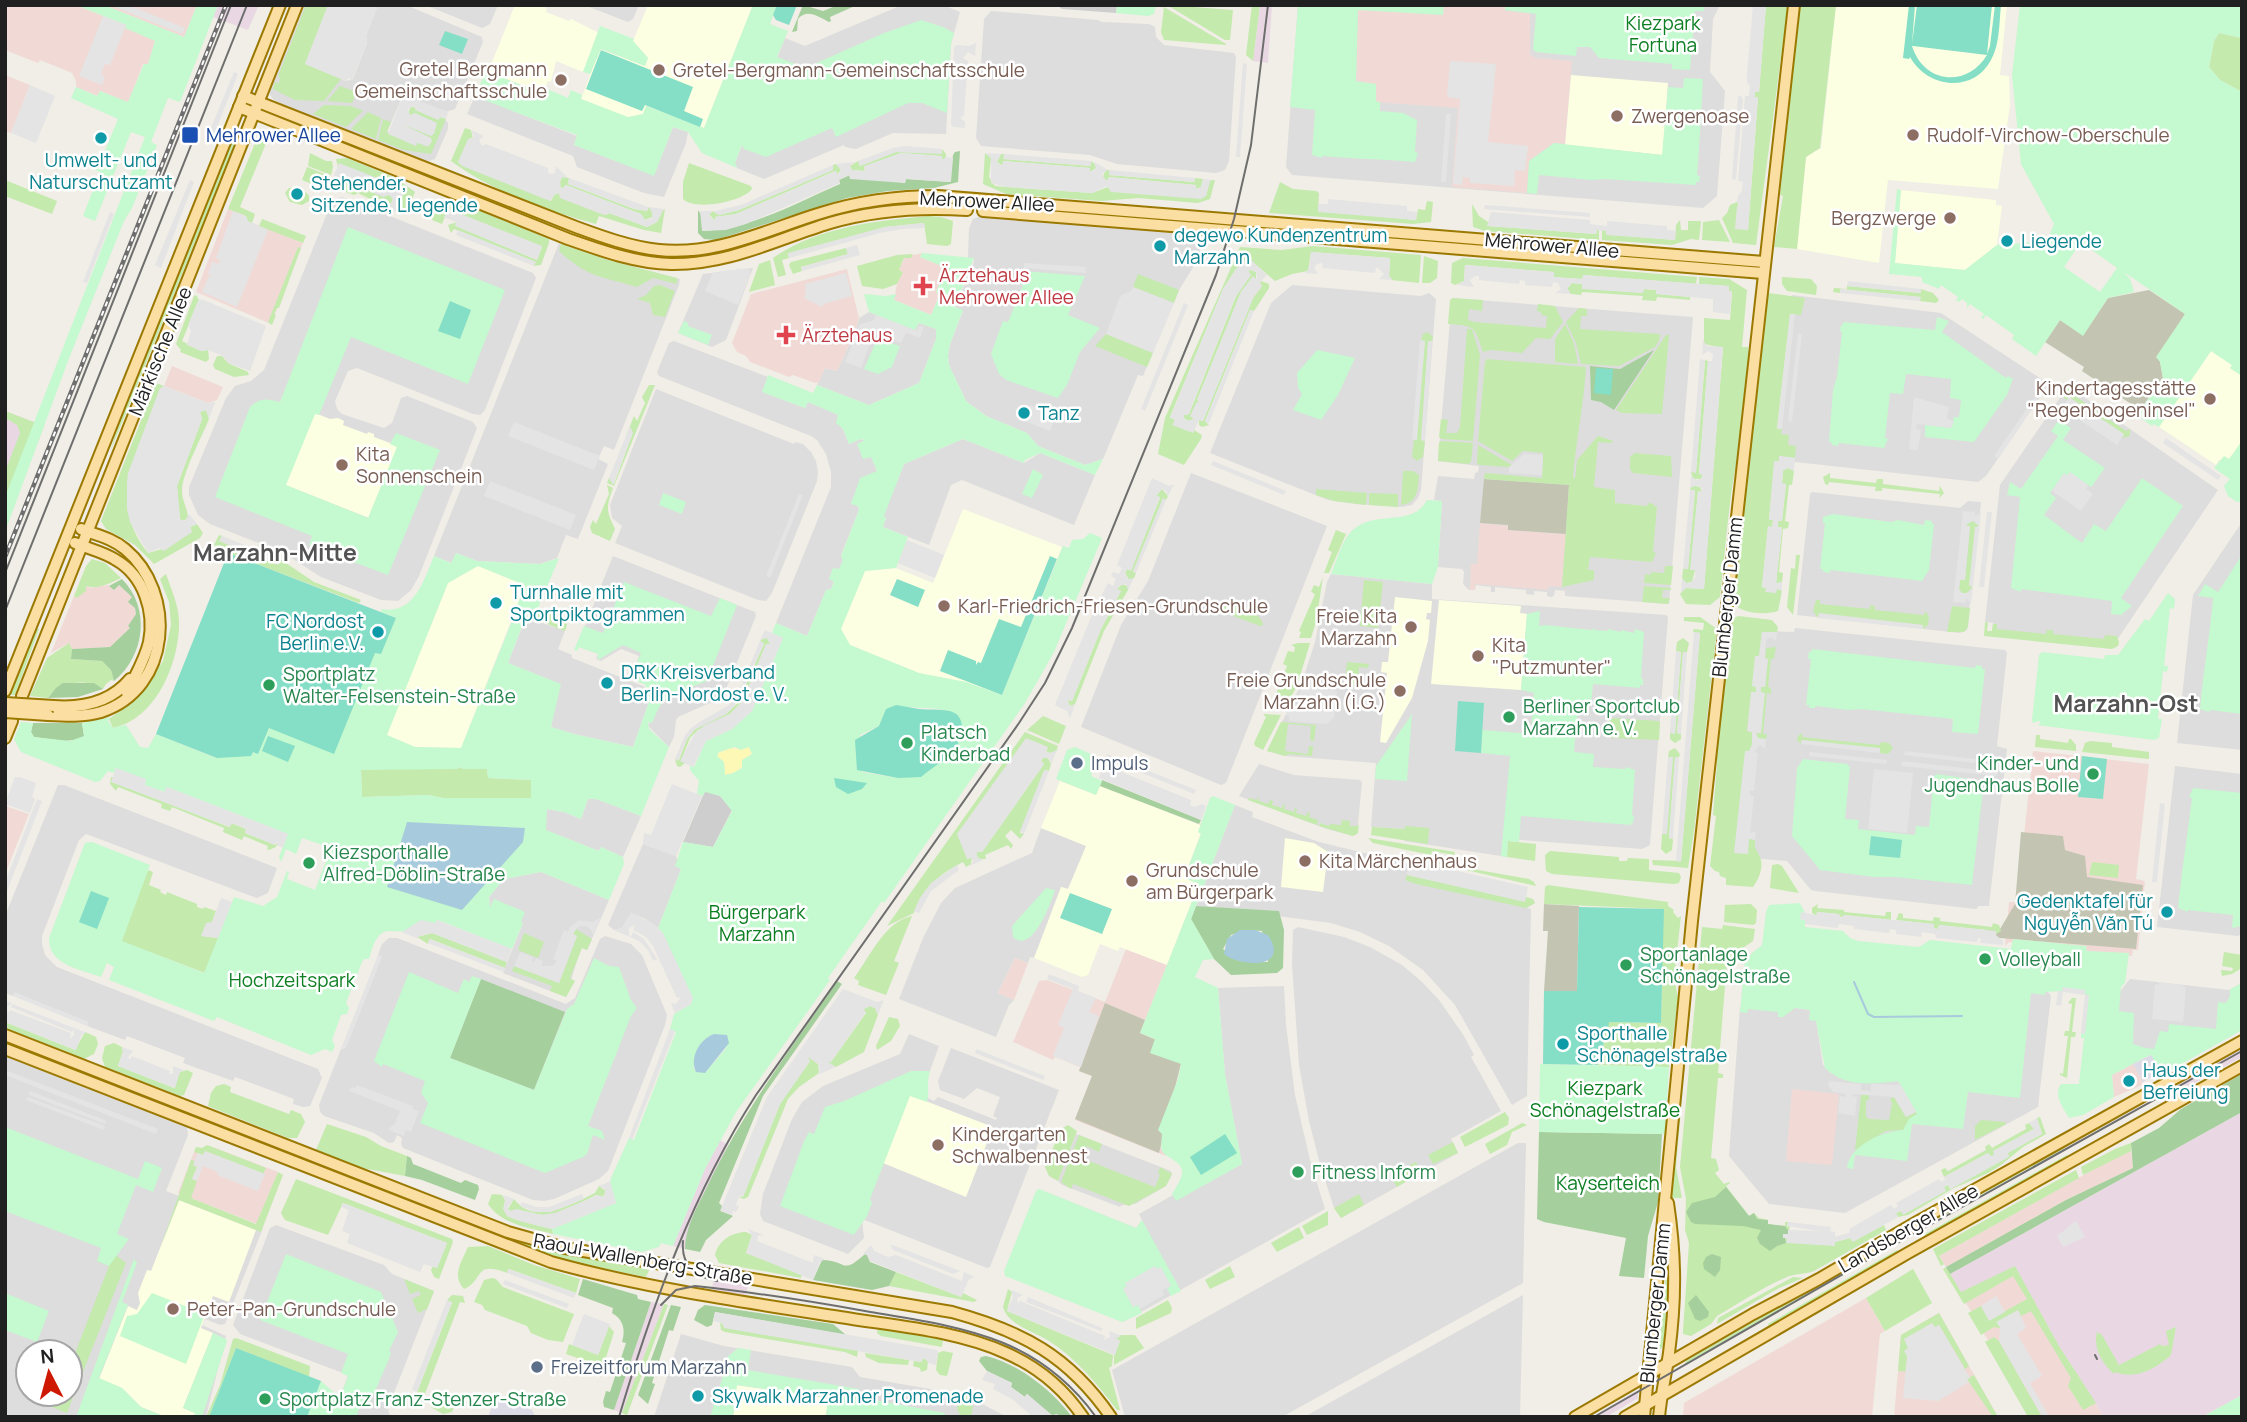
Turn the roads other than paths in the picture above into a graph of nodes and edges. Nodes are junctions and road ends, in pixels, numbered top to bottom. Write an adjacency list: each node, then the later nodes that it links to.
1 (280, 5): 4 (main road, Märkische Allee)
2 (297, 5): 5 (main road, Märkische Allee)
3 (1794, 5): 10 (main road, Blumberger Damm)
4 (241, 102): 5 (main road, Mehrower Allee); 6 (main road, Märkische Allee)
5 (257, 108): 7 (main road, Märkische Allee); 8 (main road, Mehrower Allee); 10 (main road, Mehrower Allee)
6 (231, 127): 7 (main road); 11 (main road, Märkische Allee)
7 (247, 133): 12 (main road, Märkische Allee)
8 (967, 210)
9 (983, 211): 10 (main road, Mehrower Allee)
10 (1763, 267): 29 (main road, Blumberger Damm)
11 (72, 525): 12 (main road); 13 (main road, Märkische Allee)
12 (87, 531): 14 (main road, Märkische Allee); 20 (main road)
13 (66, 540): 14 (main road); 15 (main road, Märkische Allee)
14 (82, 546): 16 (main road, Märkische Allee); 17 (main road)
15 (45, 592): 16 (main road); 18 (main road, Märkische Allee)
16 (61, 598): 19 (main road, Märkische Allee)
17 (137, 671): 20 (main road); 22 (main road)
18 (5, 691)
19 (22, 696)
20 (124, 699): 22 (main road)
21 (5, 702): 22 (main road, bridge)
22 (51, 710): 23 (main road, bridge)
23 (9, 716): 24 (main road)
24 (5, 738)
25 (5, 1035): 35 (main road, Raoul-Wallenberg-Straße)
26 (2242, 1041): 30 (main road, Landsberger Allee)
27 (5, 1049): 34 (main road, Raoul-Wallenberg-Straße)
28 (2242, 1066): 32 (main road, Landsberger Allee)
29 (1666, 1190): 30 (main road, Blumberger Damm); 31 (main road, Blumberger Damm)
30 (1667, 1363): 31 (main road, Landsberger Allee); 32 (main road, Blumberger Damm)
31 (1647, 1375): 33 (main road, Blumberger Damm); 36 (main road, Landsberger Allee)
32 (1662, 1395): 33 (main road, Landsberger Allee); 38 (main road, Blumberger Damm)
33 (1644, 1411): 37 (main road, Landsberger Allee)
34 (1083, 1417)
35 (1111, 1417)
36 (1575, 1417)
37 (1625, 1417)
38 (1659, 1417)

